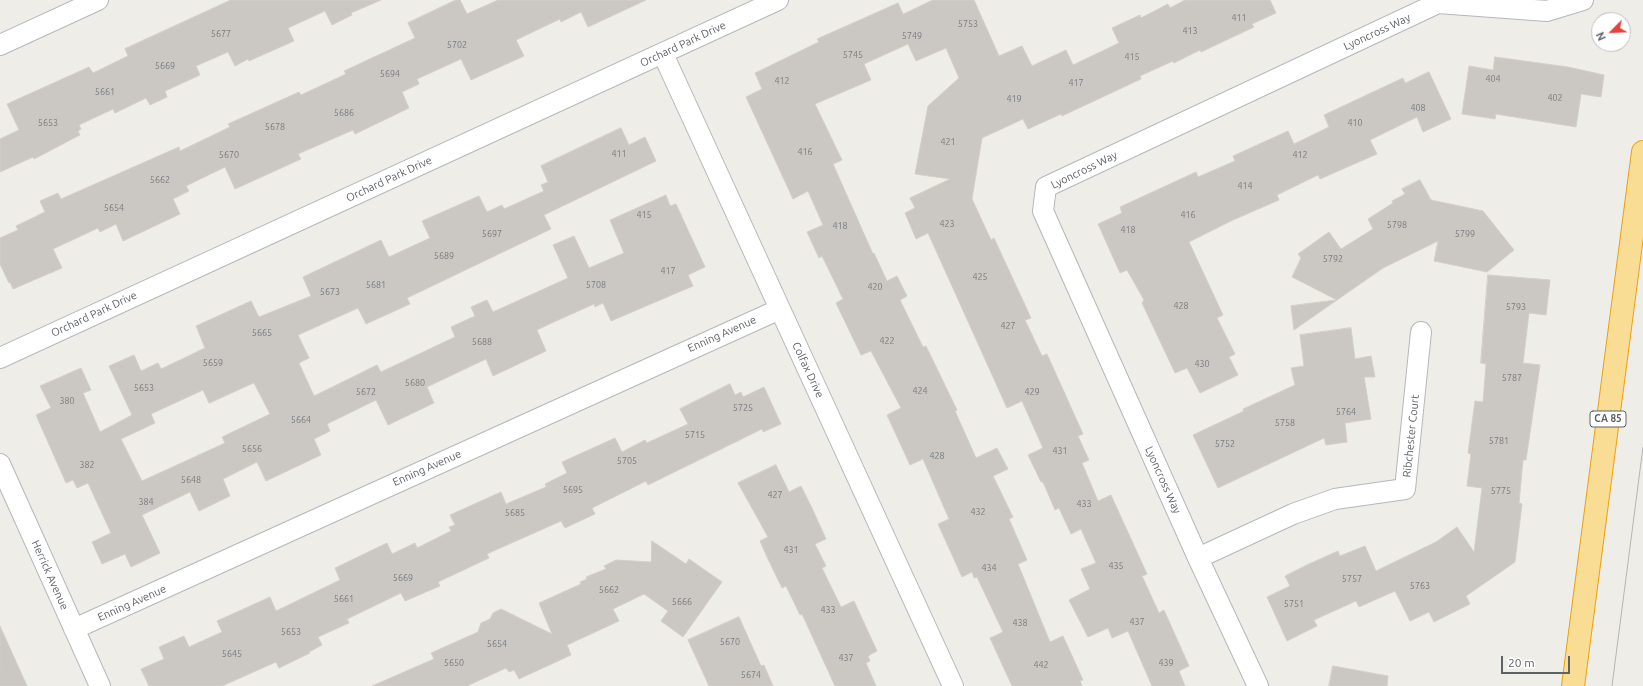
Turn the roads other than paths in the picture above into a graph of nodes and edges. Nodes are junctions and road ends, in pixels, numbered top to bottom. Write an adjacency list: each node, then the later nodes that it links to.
1 (98, 0): 4 (street)
2 (778, 0): 5 (street, Orchard Park Drive)
3 (1583, 0): 11 (street, Lyoncross Way)
4 (0, 44)
5 (663, 54): 7 (street, Colfax Drive); 9 (street, Orchard Park Drive)
6 (1643, 152): 16 (highway, CA 85)
7 (780, 309): 12 (street, Enning Avenue); 14 (street, Colfax Drive)
8 (1421, 332): 11 (street, Ribchester Court)
9 (0, 358)
10 (0, 464): 12 (street, Herrick Avenue)
11 (1198, 558): 15 (street, Lyoncross Way)
12 (74, 629): 13 (street, Herrick Avenue)
13 (100, 686)
14 (953, 686)
15 (1258, 686)
16 (1573, 686)

